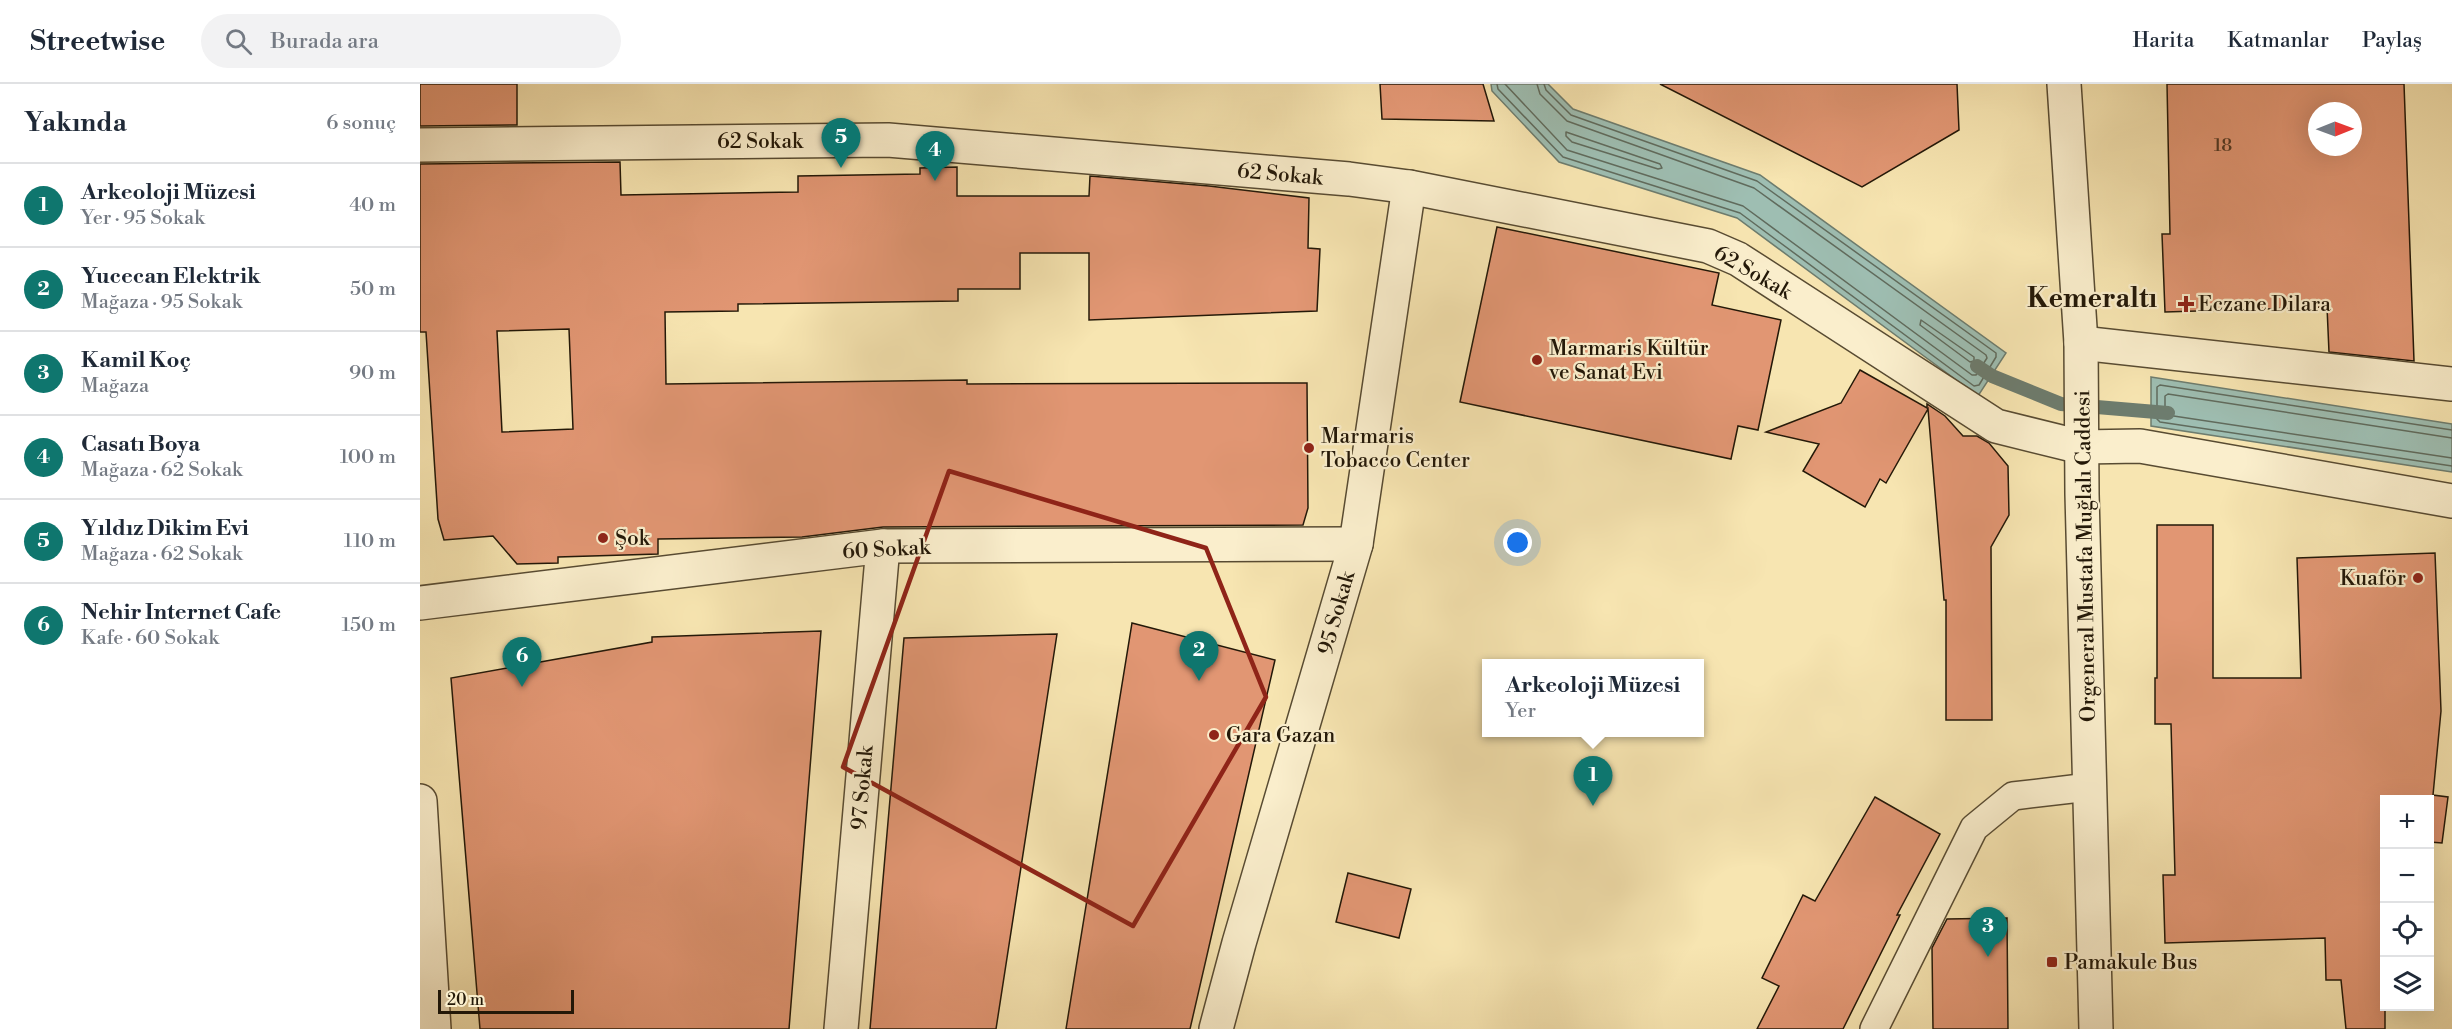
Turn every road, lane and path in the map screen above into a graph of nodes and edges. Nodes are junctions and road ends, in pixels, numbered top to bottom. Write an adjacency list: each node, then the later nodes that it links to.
1 (2064, 84): 4 (street, Orgeneral Mustafa Muğlalı Caddesi)
2 (420, 145): 3 (street, 62 Sokak)
3 (1409, 187): 6 (street, 62 Sokak); 8 (street, 95 Sokak)
4 (2081, 359): 5 (street); 6 (street, Orgeneral Mustafa Muğlalı Caddesi)
5 (2452, 384)
6 (2081, 441): 7 (street, 62 Sokak); 11 (street, Orgeneral Mustafa Muğlalı Caddesi)
7 (2452, 501)
8 (1356, 544): 9 (street, 60 Sokak); 15 (street, 95 Sokak)
9 (882, 546): 10 (street, 60 Sokak); 14 (street, 97 Sokak)
10 (420, 603)
11 (2089, 787): 16 (lane); 17 (street, Orgeneral Mustafa Muğlalı Caddesi)
12 (420, 801): 13 (street)
13 (434, 1029)
14 (841, 1029)
15 (1216, 1029)
16 (1874, 1029)
17 (2096, 1029)

